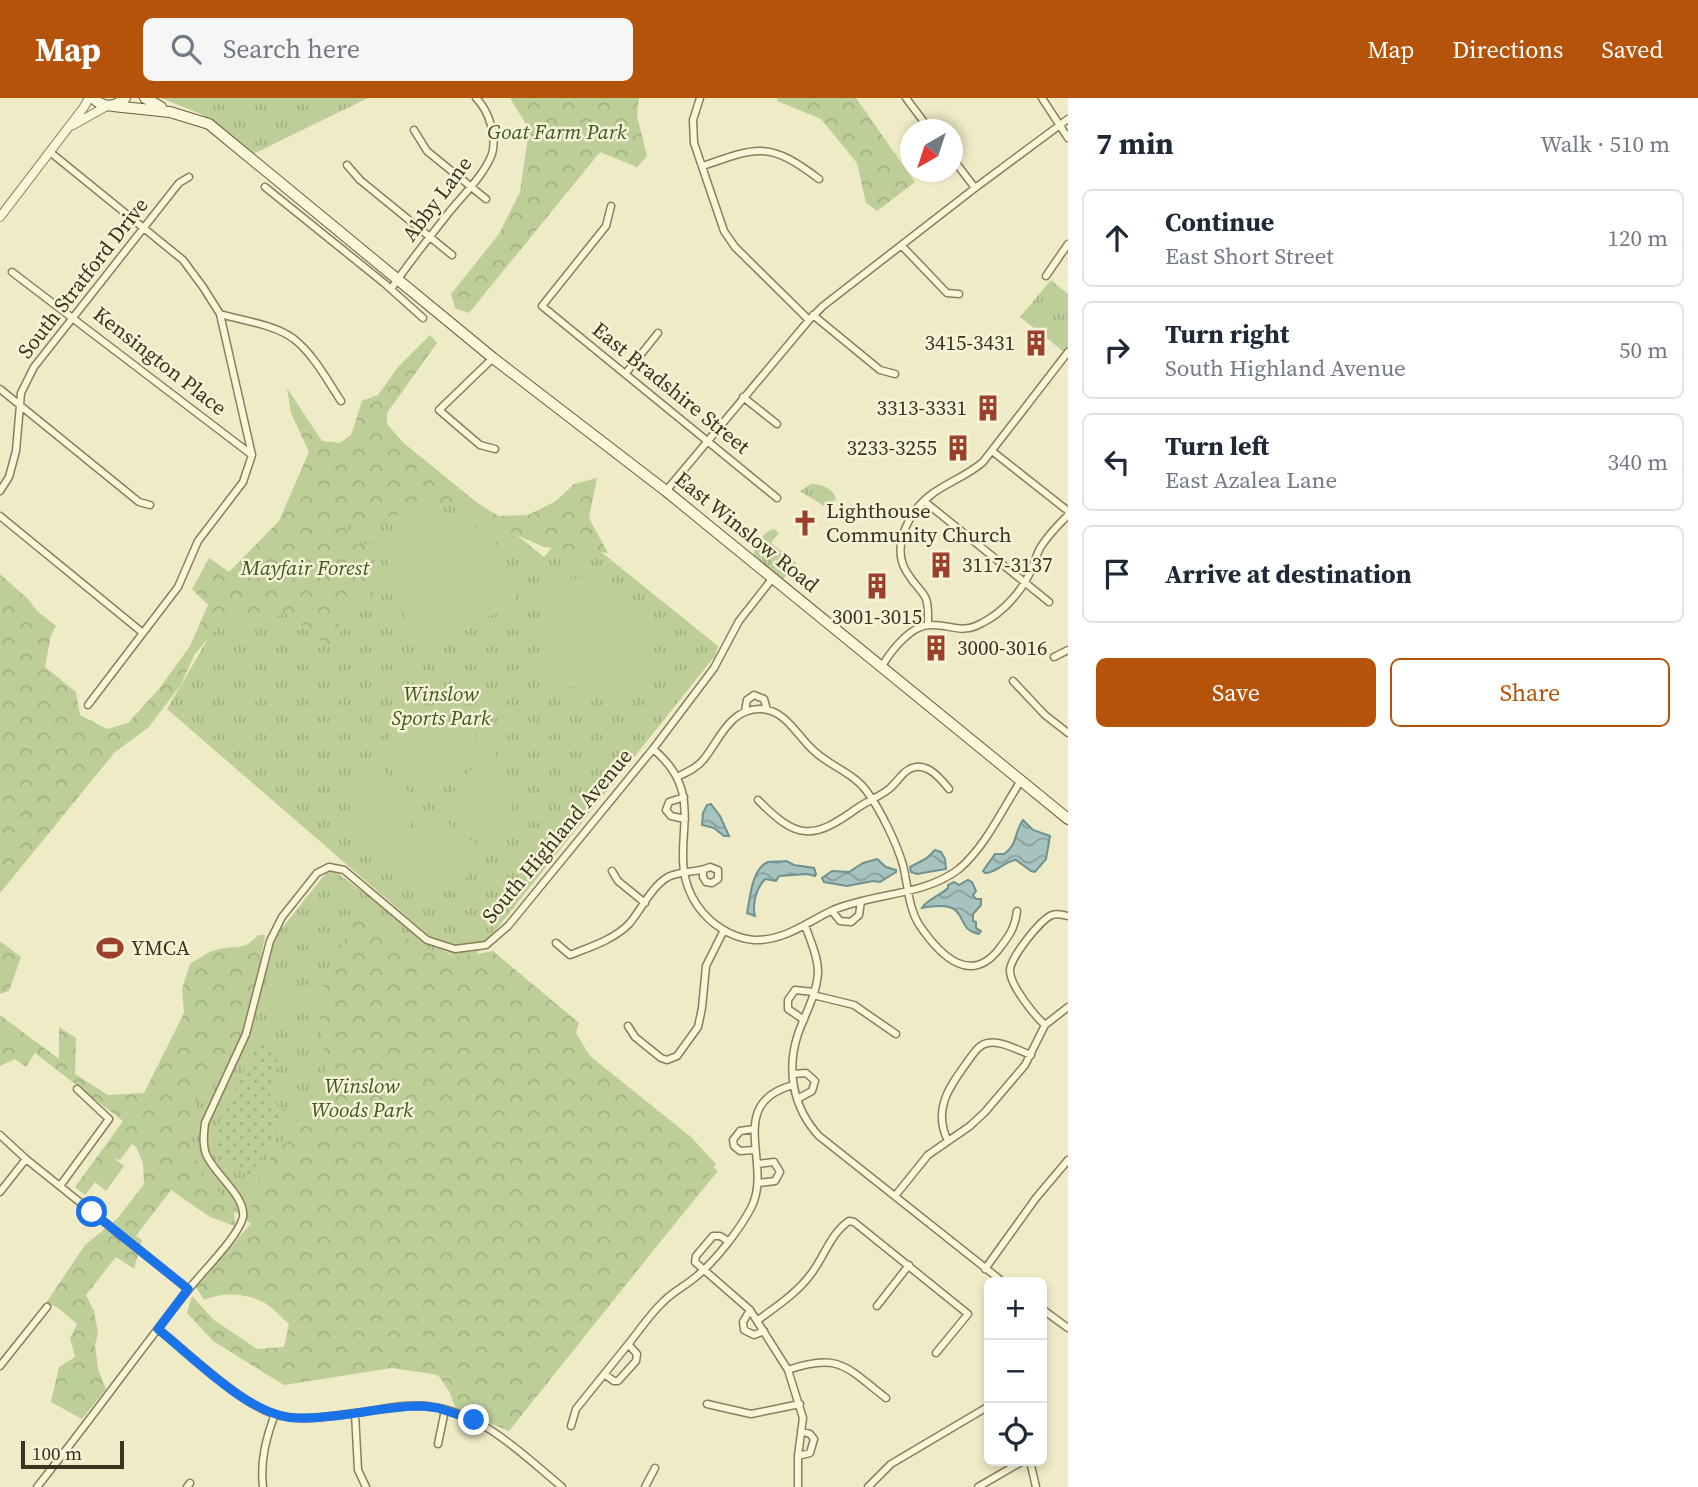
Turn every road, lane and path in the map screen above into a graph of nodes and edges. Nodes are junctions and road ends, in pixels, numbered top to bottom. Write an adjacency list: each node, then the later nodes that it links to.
1 (91, 98): 8 (main road); 14 (street)
2 (125, 98): 8 (main road)
3 (145, 98): 9 (main road, East Winslow Road)
4 (700, 98): 18 (street)
5 (906, 98): 10 (street)
6 (1042, 98): 12 (street)
7 (476, 99): 23 (street, Abby Lane)
8 (110, 106): 9 (main road, East Winslow Road); 14 (street)
9 (170, 112): 35 (main road, East Winslow Road)
10 (922, 119)
11 (1068, 119): 12 (street)
12 (1058, 125): 15 (street); 24 (street)
13 (414, 130): 23 (street)
14 (65, 131): 16 (street)
15 (1068, 138)
16 (50, 152): 27 (street); 28 (street)
17 (347, 165): 29 (street)
18 (703, 166): 21 (street); 39 (street)
19 (963, 172): 24 (street)
20 (190, 177): 28 (street, South Stratford Drive)
21 (819, 179)
22 (265, 187): 36 (street)
23 (470, 187): 25 (street); 29 (street, Abby Lane)
24 (975, 188): 31 (street)
25 (486, 199)
26 (611, 206): 45 (street, East Bradshire Street)
27 (0, 217)
28 (144, 229): 38 (street); 40 (street, South Stratford Drive)
29 (429, 237): 32 (street); 35 (street, Abby Lane)
30 (1068, 244): 34 (street)
31 (902, 246): 37 (street); 39 (street)
32 (452, 255)
33 (12, 272): 40 (street, Kensington Place)
34 (1046, 276)
35 (398, 279): 36 (street); 44 (main road, East Winslow Road)
36 (391, 289): 41 (street)
37 (959, 294)
38 (220, 314): 49 (street); 55 (street)
39 (811, 317): 46 (street); 48 (street)
40 (75, 318): 50 (street, South Stratford Drive); 55 (street, Kensington Place)
41 (423, 318)
42 (658, 333): 45 (street)
43 (1068, 352): 54 (street)
44 (493, 358): 53 (street); 57 (main road, East Winslow Road)
45 (626, 373): 52 (street, East Bradshire Street)
46 (895, 374)
47 (0, 389): 50 (street)
48 (743, 397): 51 (street); 52 (street)
49 (341, 401)
50 (20, 406): 56 (street, South Stratford Drive); 60 (street)
51 (777, 424)
52 (708, 440): 57 (street); 58 (street, East Bradshire Street)
53 (495, 449)
54 (992, 451): 59 (street); 61 (street)
55 (252, 454): 67 (street)
56 (0, 491)
57 (666, 491): 63 (main road, East Winslow Road)
58 (777, 498)
59 (924, 501): 64 (street); 66 (street)
60 (150, 505)
61 (1068, 513): 64 (street)
62 (0, 516): 67 (street)
63 (772, 579): 70 (main road, East Winslow Road); 76 (street, South Highland Avenue)
64 (1025, 582): 65 (street); 66 (street)
65 (1049, 602)
66 (928, 624): 70 (street)
67 (143, 633): 72 (street)
68 (1068, 650): 69 (street)
69 (1054, 657)
70 (882, 666): 78 (main road, East Winslow Road)
71 (1013, 681): 75 (street)
72 (88, 705)
73 (767, 710): 74 (street); 74 (street); 81 (street)
74 (745, 711): 77 (street)
75 (1068, 733)
76 (653, 749): 77 (street); 124 (street, South Highland Avenue)
77 (677, 776): 80 (street)
78 (1020, 782): 84 (main road, East Winslow Road); 88 (street)
79 (949, 789): 81 (street)
80 (684, 797): 83 (street); 83 (street)
81 (872, 799): 82 (street); 88 (street)
82 (758, 800)
83 (685, 819): 87 (street)
84 (1068, 819)
85 (612, 871): 90 (street)
86 (703, 872): 87 (street)
87 (683, 873): 90 (street); 95 (street)
88 (908, 890): 89 (street); 92 (street)
89 (860, 901): 91 (street); 91 (street)
90 (645, 903): 96 (street)
91 (832, 911): 94 (street)
92 (1017, 911)
93 (1068, 916): 101 (street)
94 (805, 925): 95 (street); 97 (street)
95 (724, 930): 100 (street)
96 (556, 943)
97 (814, 993): 99 (street); 99 (street); 102 (street)
98 (1068, 1007): 101 (street)
99 (804, 1020): 104 (street)
100 (628, 1026)
101 (1045, 1026): 103 (street)
102 (896, 1034)
103 (1031, 1055): 110 (street); 110 (street)
104 (793, 1074): 105 (street); 107 (street)
105 (793, 1085): 107 (street); 108 (street)
106 (77, 1089): 116 (street)
107 (797, 1099): 118 (street)
108 (754, 1129): 111 (street); 111 (street)
109 (0, 1135): 112 (street)
110 (948, 1140): 118 (street)
111 (754, 1150): 114 (street)
112 (26, 1159): 116 (street); 117 (street)
113 (1068, 1160): 121 (street)
114 (757, 1164): 115 (street); 115 (street)
115 (759, 1183): 119 (street)
116 (60, 1186): 124 (street)
117 (0, 1192)
118 (895, 1196): 121 (street)
119 (728, 1241): 122 (street); 122 (street)
120 (909, 1265): 125 (street); 129 (street); 134 (street)
121 (985, 1269): 123 (street)
122 (703, 1271): 127 (street); 133 (street)
123 (996, 1277)
124 (188, 1289): 131 (street, South Highland Avenue)
125 (877, 1306)
126 (47, 1307): 135 (street)
127 (750, 1310): 129 (street); 132 (street)
128 (1047, 1313): 130 (street)
129 (758, 1320): 132 (street)
130 (1068, 1328)
131 (158, 1329): 144 (street); 152 (street, South Highland Avenue)
132 (764, 1331): 136 (street)
133 (628, 1344): 137 (street); 137 (street)
134 (936, 1353)
135 (0, 1366)
136 (788, 1370): 138 (street); 140 (street)
137 (604, 1374): 145 (street)
138 (886, 1398)
139 (707, 1404): 140 (street)
140 (800, 1405): 146 (street)
141 (984, 1409): 158 (street)
142 (445, 1410): 143 (street); 147 (street); 155 (street)
143 (355, 1413): 144 (street); 154 (street)
144 (275, 1414): 153 (street)
145 (571, 1426)
146 (801, 1431): 148 (street); 148 (street)
147 (438, 1444)
148 (797, 1456): 157 (street)
149 (1014, 1466): 159 (street)
150 (1031, 1466): 160 (street)
151 (655, 1468): 156 (street)
152 (37, 1487)
153 (263, 1487)
154 (366, 1487)
155 (562, 1487)
156 (645, 1487)
157 (798, 1487)
158 (868, 1487)
159 (978, 1487)
160 (1036, 1487)

